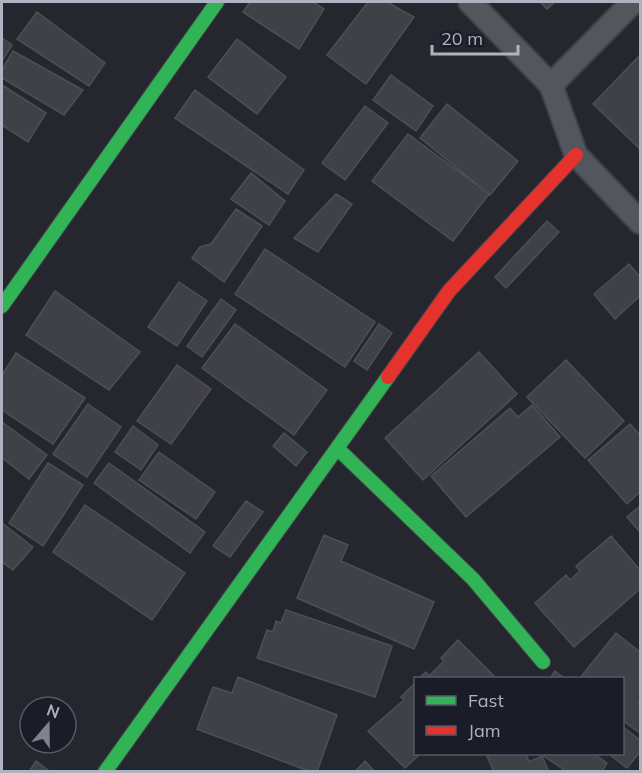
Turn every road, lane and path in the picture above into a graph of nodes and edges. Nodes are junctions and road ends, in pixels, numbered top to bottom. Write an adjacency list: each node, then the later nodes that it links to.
1 (217, 2): 7 (street)
2 (470, 2): 4 (street)
3 (633, 2): 4 (street)
4 (551, 85): 5 (street)
5 (576, 155): 6 (street); 8 (street)
6 (640, 222)
7 (2, 306)
8 (337, 448): 9 (street); 10 (street)
9 (543, 662)
10 (105, 771)

